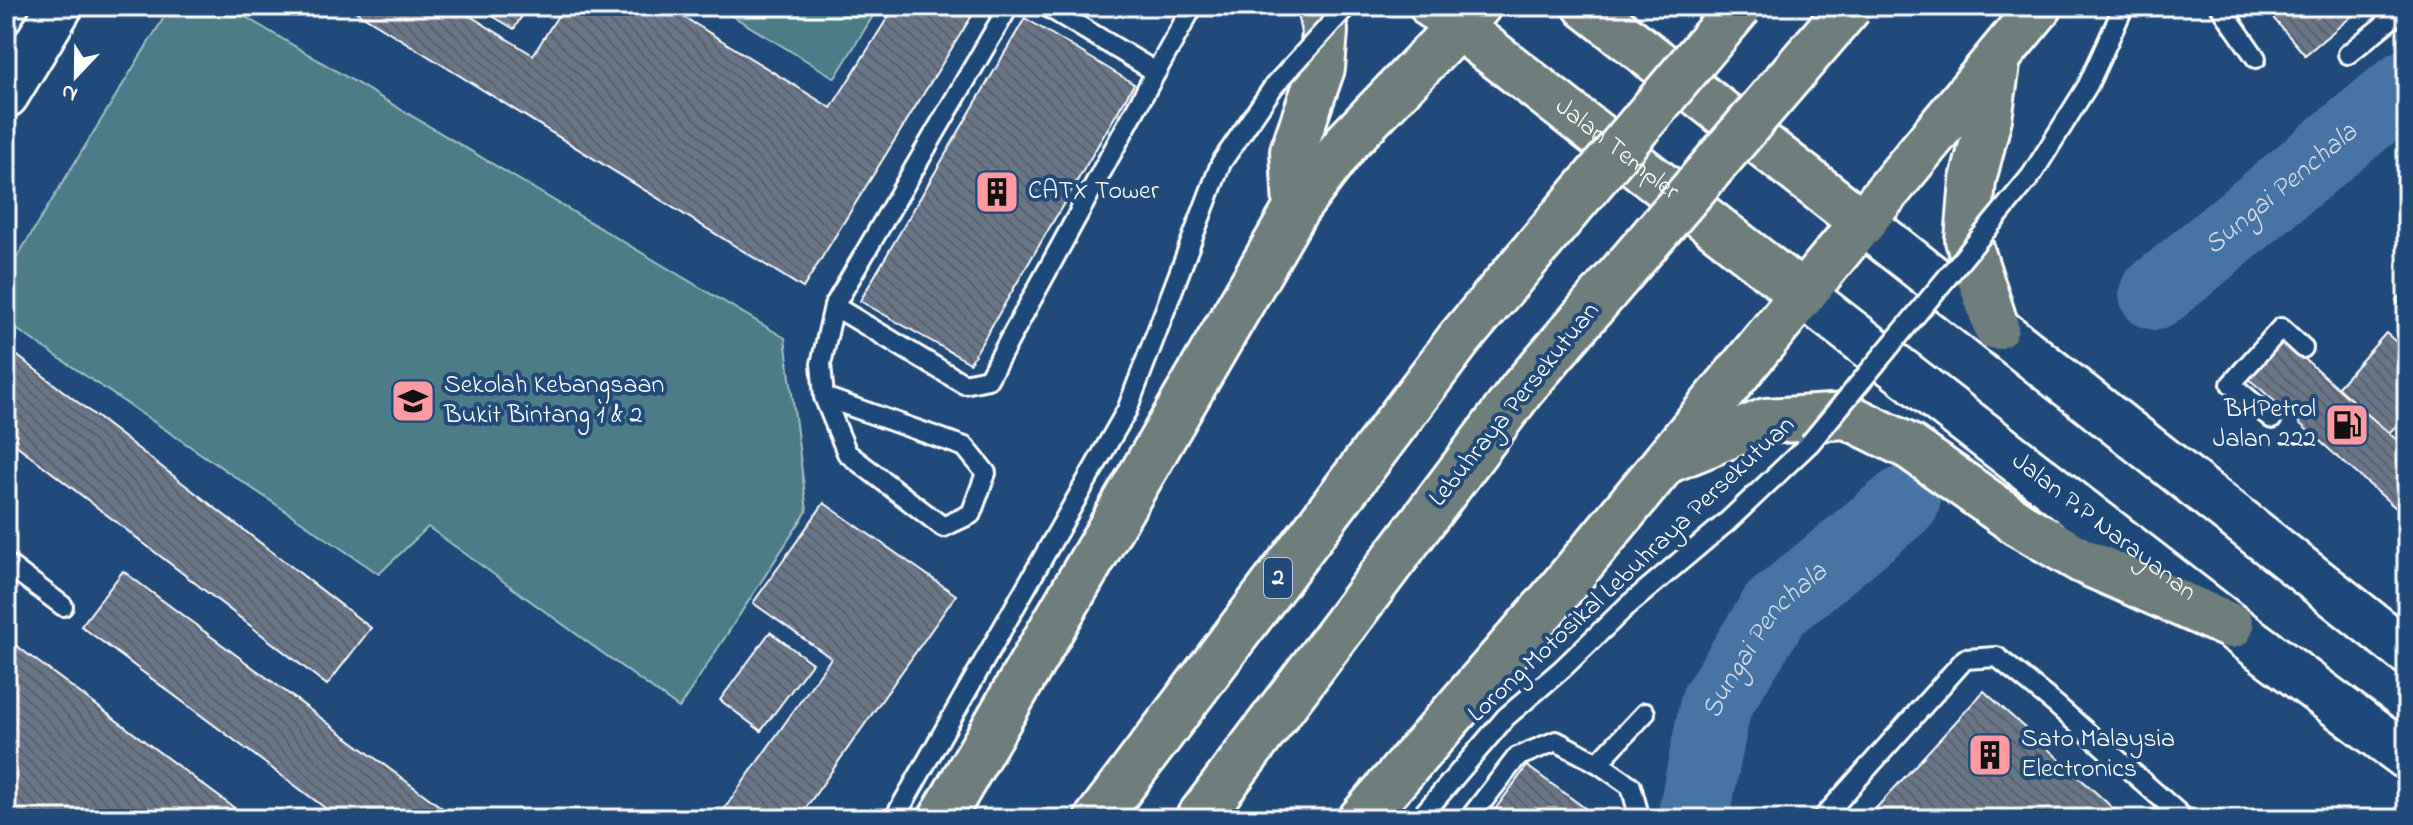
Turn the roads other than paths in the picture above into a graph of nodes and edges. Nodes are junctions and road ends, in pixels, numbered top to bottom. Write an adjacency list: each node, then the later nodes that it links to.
1 (60, 6): 19 (main road)
2 (1009, 6): 23 (lane)
3 (1046, 6): 18 (lane)
4 (1193, 6): 18 (lane)
5 (1320, 6): 20 (main road)
6 (1347, 6): 36 (lane, bridge)
7 (1586, 6): 21 (main road)
8 (1740, 6): 38 (main road, 2, bridge)
9 (1850, 6): 39 (main road, Lebuhraya Persekutuan, bridge)
10 (2040, 6): 16 (main road)
11 (2124, 6): 41 (lane, Lorong Motosikal Lebuhraya Persekutuan, bridge)
12 (2220, 6): 17 (lane)
13 (2407, 6): 15 (lane)
14 (1456, 13): 20 (main road); 22 (main road, Jalan Templer)
15 (2348, 54)
16 (1998, 58): 21 (main road); 24 (main road)
17 (2256, 58)
18 (1156, 72): 23 (lane)
19 (6, 95)
20 (1296, 209): 37 (main road)
21 (1863, 223): 22 (main road); 24 (main road)
22 (1803, 295): 28 (main road); 31 (main road, Jalan P.P Narayanan)
23 (834, 306): 26 (lane)
24 (1996, 327): 32 (main road)
25 (2303, 348): 27 (lane)
26 (824, 397): 26 (lane)
27 (2272, 419)
28 (1665, 461): 31 (main road); 40 (main road)
29 (6, 563): 30 (lane)
30 (63, 606)
31 (2231, 626): 34 (main road, Jalan P.P Narayanan)
32 (2407, 652)
33 (1645, 713): 35 (lane)
34 (2407, 757)
35 (1598, 763): 42 (lane); 43 (lane)
36 (894, 819)
37 (941, 819)
38 (1097, 819)
39 (1198, 819)
40 (1361, 819)
41 (1419, 819)
42 (1469, 819)
43 (1640, 819)
44 (1822, 819): 45 (lane)
45 (2185, 819)

